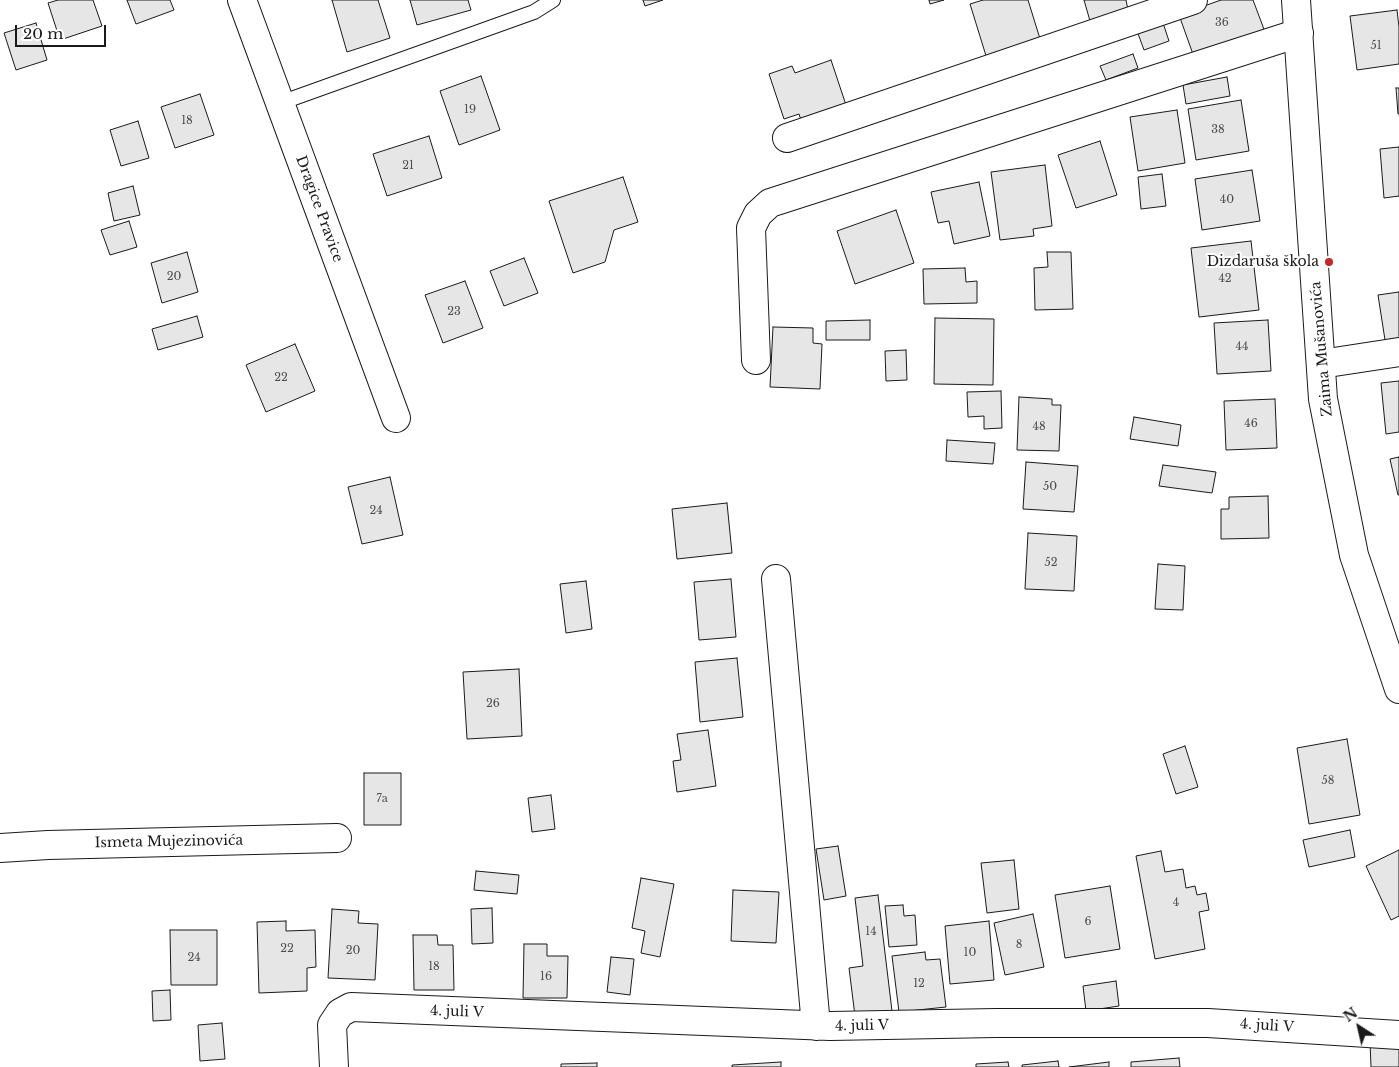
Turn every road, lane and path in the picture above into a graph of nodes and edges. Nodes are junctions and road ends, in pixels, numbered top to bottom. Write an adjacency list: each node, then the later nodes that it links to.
1 (242, 0): 6 (street, Dragice Pravice)
2 (553, 0): 6 (lane)
3 (1193, 0): 7 (street)
4 (1296, 0): 5 (street, Zaima Mušanovića)
5 (1299, 33): 9 (street); 10 (street, Zaima Mušanovića)
6 (280, 103): 11 (street, Dragice Pravice)
7 (787, 138)
8 (1399, 352): 10 (street)
9 (756, 360)
10 (1321, 364): 13 (street, Zaima Mušanovića)
11 (396, 418)
12 (776, 579): 16 (street)
13 (1399, 689)
14 (337, 838): 15 (street, Ismeta Mujezinovića)
15 (0, 848)
16 (816, 1026): 17 (street, 4. juli V); 18 (street, 4. juli V)
17 (1399, 1034)
18 (334, 1067)

